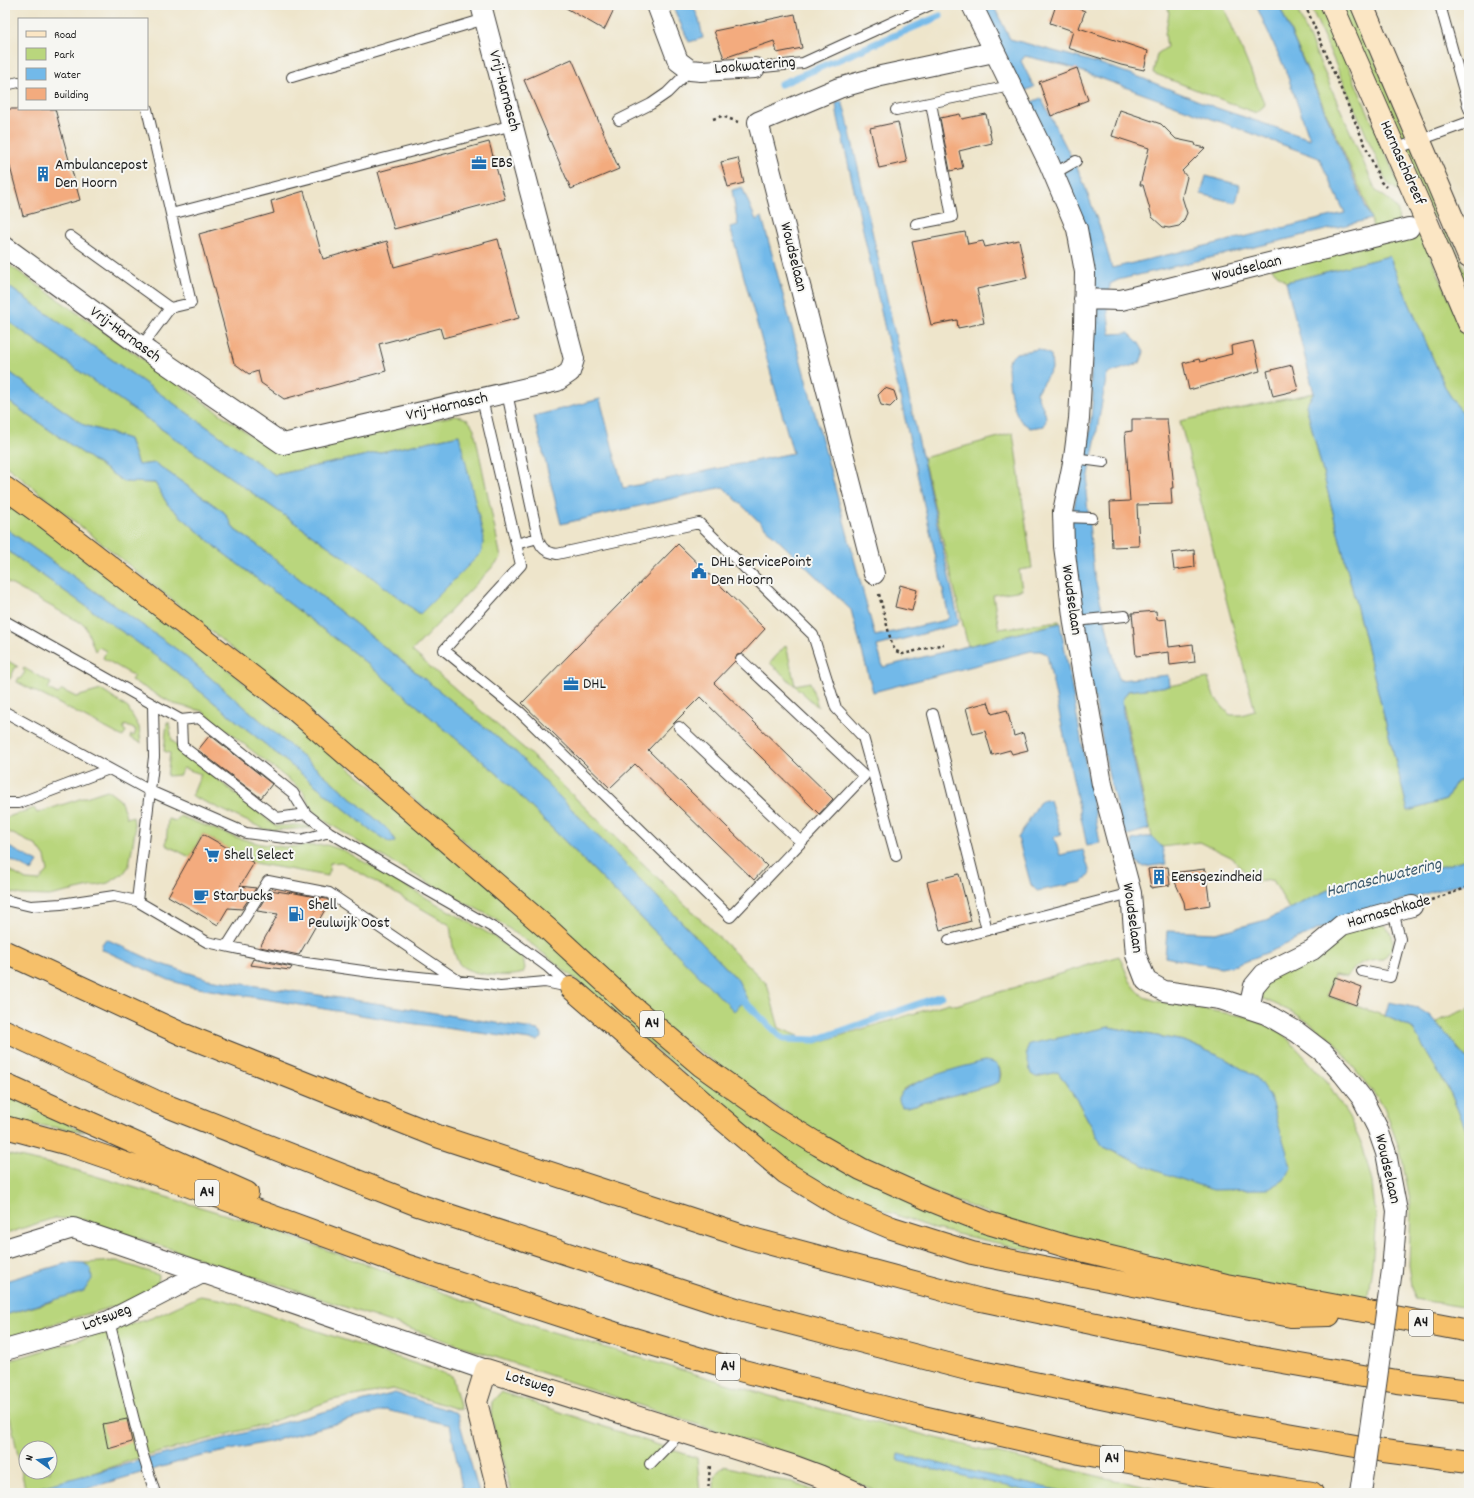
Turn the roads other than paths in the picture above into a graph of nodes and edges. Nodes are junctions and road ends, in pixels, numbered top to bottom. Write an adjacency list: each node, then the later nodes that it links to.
1 (657, 5): 10 (street)
2 (930, 5): 9 (lane, Lookwatering)
3 (972, 5): 8 (street, Woudselaan)
4 (1332, 5): 23 (street, Harnaschdreef)
5 (1362, 5): 22 (street, Harnaschdreef)
6 (1440, 5): 16 (lane)
7 (483, 12): 11 (lane); 21 (street, Vrij-Harnasch)
8 (994, 52): 14 (street, Woudselaan); 45 (street, Woudselaan)
9 (756, 68): 10 (street, Lookwatering)
10 (690, 70): 19 (lane)
11 (292, 77)
12 (18, 82): 13 (lane)
13 (5, 85)
14 (1010, 86): 15 (lane); 25 (street, Woudselaan)
15 (931, 103): 18 (lane); 27 (lane)
16 (1469, 109)
17 (147, 110): 26 (lane)
18 (896, 110)
19 (619, 120)
20 (1469, 122): 22 (lane)
21 (513, 125): 26 (lane); 36 (street, Vrij-Harnasch)
22 (1420, 139): 23 (lane); 31 (street, Harnaschdreef)
23 (1395, 149): 34 (street, Harnaschdreef)
24 (1076, 161): 25 (lane)
25 (1055, 173): 32 (street, Woudselaan)
26 (171, 214): 33 (lane)
27 (916, 224)
28 (1410, 228): 32 (street, Woudselaan)
29 (70, 236): 33 (lane)
30 (5, 247): 35 (street, Vrij-Harnasch)
31 (1469, 257)
32 (1088, 299): 38 (street, Woudselaan)
33 (170, 308): 35 (lane)
34 (1469, 323)
35 (141, 347): 37 (street, Vrij-Harnasch)
36 (507, 393): 37 (street, Vrij-Harnasch); 43 (lane)
37 (482, 399): 44 (lane)
38 (1077, 459): 39 (lane); 41 (street, Woudselaan)
39 (1104, 462)
40 (5, 488): 81 (highway, A4)
41 (1066, 517): 42 (lane); 48 (street, Woudselaan)
42 (1092, 518)
43 (538, 538): 44 (lane); 61 (lane)
44 (516, 544): 60 (lane)
45 (874, 574)
46 (1124, 616): 48 (lane)
47 (5, 621): 50 (lane)
48 (1080, 621): 62 (street, Woudselaan)
49 (741, 660): 60 (lane)
50 (153, 705): 53 (lane); 56 (lane)
51 (5, 712): 55 (lane)
52 (933, 714): 67 (lane)
53 (181, 720): 58 (lane, A4); 58 (lane)
54 (679, 727): 60 (lane)
55 (109, 769): 56 (lane); 57 (lane)
56 (150, 791): 59 (lane); 64 (lane)
57 (5, 803)
58 (306, 814): 59 (lane, A4)
59 (329, 832): 73 (lane, A4)
60 (801, 842)
61 (896, 856)
62 (1130, 893): 67 (lane); 74 (street, Woudselaan)
63 (5, 900): 64 (lane, A4)
64 (137, 900): 69 (lane, A4)
65 (1412, 906): 66 (street, Harnaschkade)
66 (1393, 911): 71 (lane); 74 (street, Harnaschkade)
67 (987, 930): 68 (lane)
68 (949, 940)
69 (228, 946): 72 (lane, A4); 72 (lane, A4)
70 (5, 952): 86 (highway)
71 (1362, 970)
72 (459, 981): 73 (lane, A4)
73 (571, 988): 81 (highway, A4)
74 (1249, 1008): 94 (street, Woudselaan, bridge)
75 (5, 1031): 88 (highway)
76 (5, 1085): 79 (highway, A4)
77 (5, 1127): 79 (highway, A4)
78 (5, 1249): 80 (street, Lotsweg)
79 (408, 1266): 93 (highway, A4)
80 (204, 1272): 82 (street, Lotsweg); 85 (street, Lotsweg)
81 (1374, 1314): 83 (highway, A4)
82 (108, 1321): 84 (street, Lotsweg); 90 (lane)
83 (1469, 1331)
84 (5, 1350)
85 (486, 1370): 87 (street, Lotsweg); 91 (street)
86 (1469, 1391)
87 (683, 1431): 89 (lane); 92 (street, Lotsweg)
88 (1469, 1462)
89 (650, 1464)
90 (155, 1493)
91 (499, 1493)
92 (856, 1493)
93 (1312, 1493)
94 (1361, 1493)

